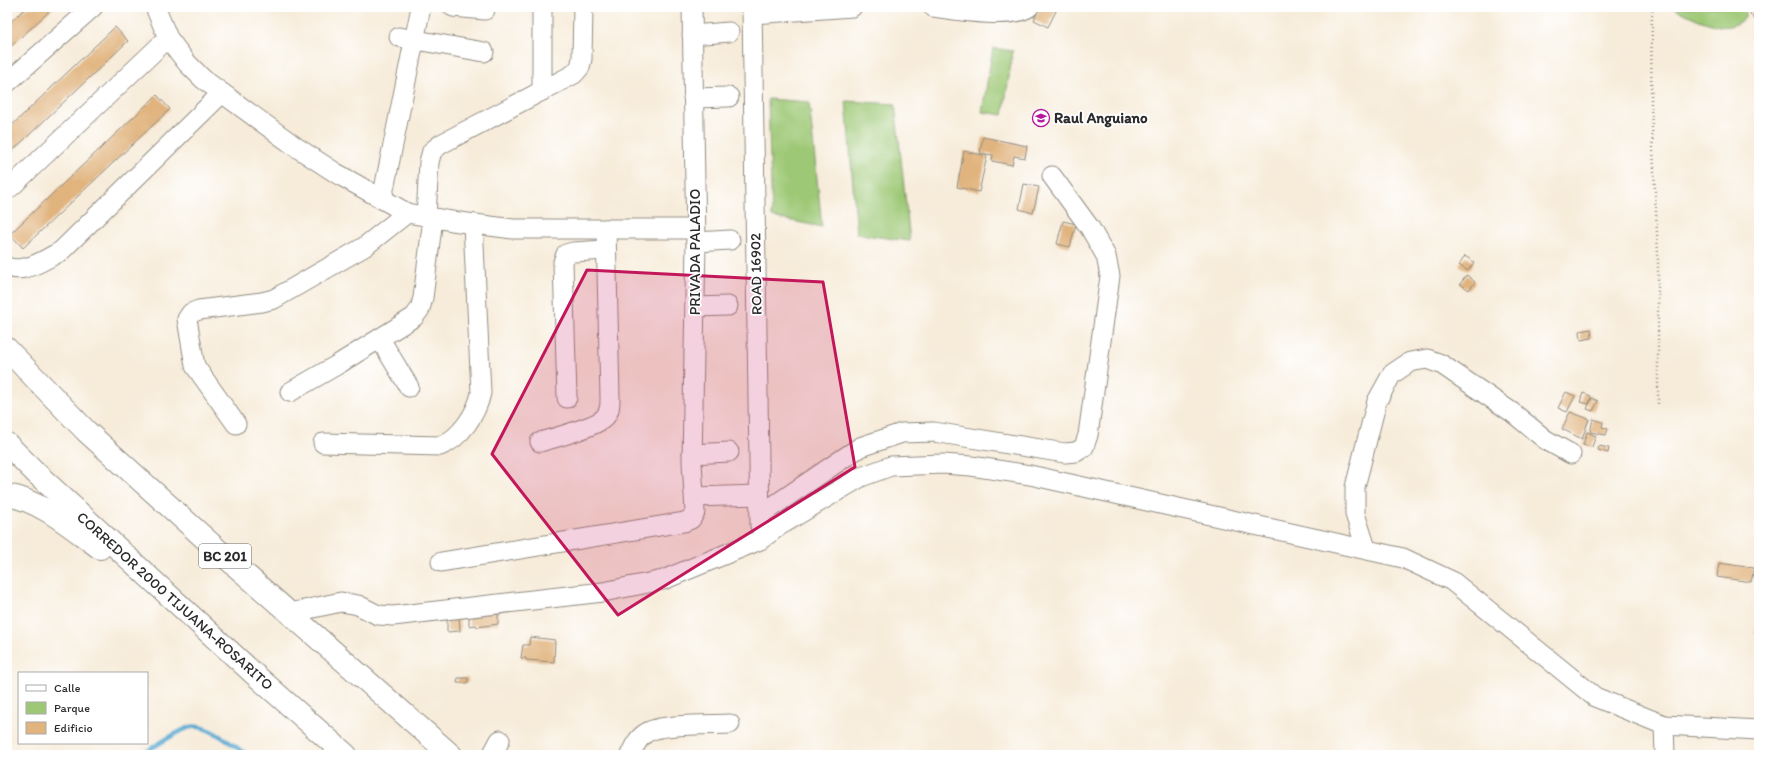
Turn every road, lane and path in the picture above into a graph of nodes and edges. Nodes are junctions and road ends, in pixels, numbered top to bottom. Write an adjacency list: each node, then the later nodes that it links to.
1 (93, 7): 19 (street)
2 (155, 7): 16 (street)
3 (421, 7): 17 (street)
4 (453, 7): 12 (street)
5 (542, 7): 20 (street)
6 (582, 7): 20 (street)
7 (692, 7): 15 (street, PRIVADA PALADIO)
8 (852, 7): 13 (street)
9 (933, 7): 10 (street)
10 (1029, 7)
11 (1652, 7): 42 (path)
12 (485, 10)
13 (752, 10): 51 (street, ROAD 16902)
14 (729, 32): 15 (street)
15 (692, 35): 23 (street, PRIVADA PALADIO)
16 (168, 38): 21 (street); 25 (street)
17 (407, 38): 18 (street); 26 (street)
18 (484, 52)
19 (7, 83)
20 (542, 91): 28 (street)
21 (222, 93): 26 (street); 34 (street)
22 (729, 96): 23 (street)
23 (693, 98): 31 (street, PRIVADA PALADIO)
24 (1052, 176): 53 (street)
25 (11, 187)
26 (382, 199): 27 (street)
27 (407, 213): 28 (street); 43 (street)
28 (429, 218): 29 (street); 37 (street)
29 (474, 224): 30 (street); 45 (street)
30 (606, 229): 31 (street); 33 (street)
31 (696, 235): 32 (street); 36 (street, PRIVADA PALADIO)
32 (730, 240)
33 (606, 250): 41 (street); 44 (street)
34 (7, 267)
35 (728, 306): 36 (street)
36 (695, 307): 48 (street, PRIVADA PALADIO)
37 (380, 339): 39 (street); 40 (street)
38 (7, 349): 58 (highway, BC 201)
39 (409, 387)
40 (290, 392)
41 (567, 398)
42 (1658, 406)
43 (236, 424)
44 (540, 442)
45 (323, 443)
46 (7, 444): 57 (highway, CORREDOR 2000 TIJUANA-ROSARITO)
47 (730, 452): 48 (street)
48 (692, 454): 52 (street, PRIVADA PALADIO)
49 (1571, 454): 55 (street)
50 (7, 495): 57 (highway)
51 (759, 495): 52 (street); 53 (street, ROAD 16902)
52 (695, 497): 56 (street, PRIVADA PALADIO)
53 (760, 515): 54 (street, ROAD 16902)
54 (760, 540): 55 (street); 58 (street)
55 (1366, 548): 60 (street)
56 (441, 562)
57 (178, 604): 62 (highway, CORREDOR 2000 TIJUANA-ROSARITO)
58 (290, 613): 63 (highway, BC 201)
59 (730, 724): 64 (street)
60 (1664, 725): 61 (street); 65 (street)
61 (1759, 730)
62 (346, 755)
63 (451, 755)
64 (630, 755)
65 (1665, 755)

